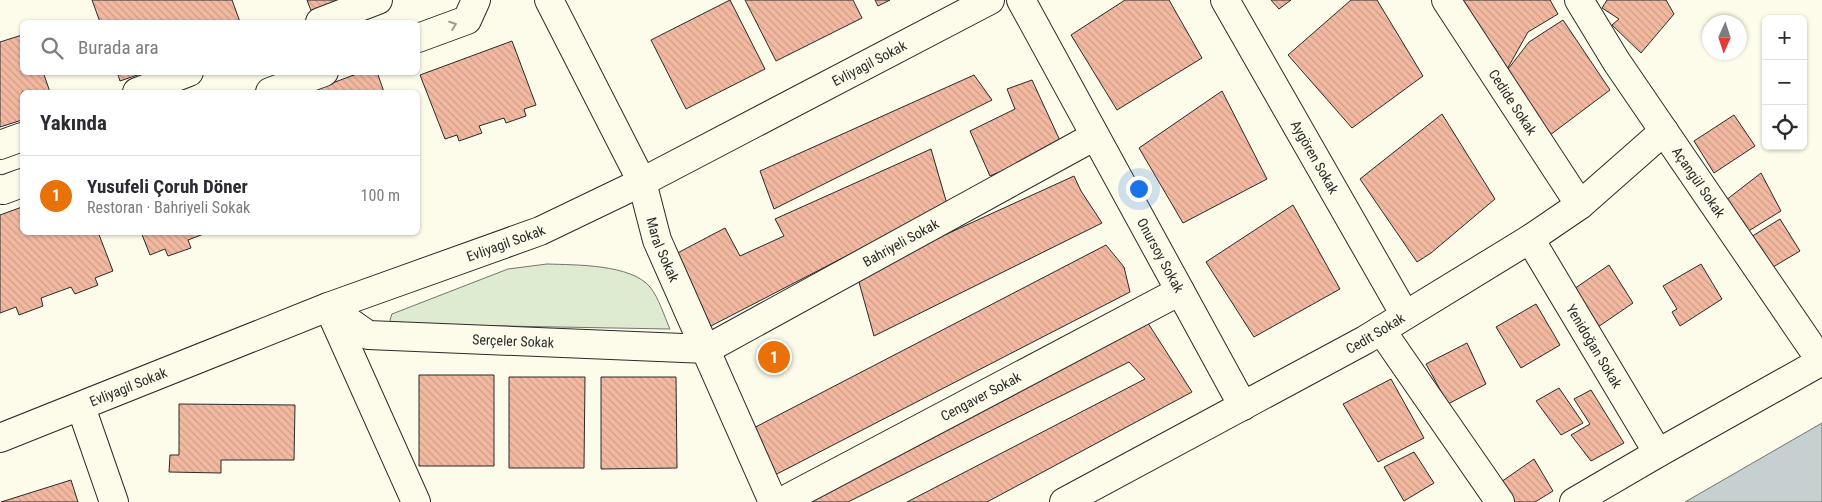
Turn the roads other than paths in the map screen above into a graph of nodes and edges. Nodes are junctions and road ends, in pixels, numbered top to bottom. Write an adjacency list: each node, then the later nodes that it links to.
1 (378, 0): 9 (street)
2 (476, 0): 10 (street, one-way to 2)
3 (549, 0): 19 (street, Maral Sokak)
4 (990, 0): 19 (street, Evliyagil Sokak)
5 (1022, 0): 16 (street, Onursoy Sokak)
6 (1225, 0): 26 (street, Aygören Sokak)
7 (1446, 0): 22 (street, Cedide Sokak)
8 (1579, 0): 15 (street, Açangül Sokak)
9 (325, 20)
10 (420, 37)
11 (182, 75): 13 (street)
12 (316, 75): 14 (street)
13 (142, 90)
14 (275, 90)
15 (1664, 132): 22 (street, Cedit Sokak); 29 (street, Açangül Sokak)
16 (1095, 136): 24 (street, Onursoy Sokak); 28 (street, Bahriyeli Sokak)
17 (20, 137): 18 (street)
18 (0, 145)
19 (642, 182): 25 (street, Evliyagil Sokak); 28 (street, Maral Sokak)
20 (20, 184): 21 (street)
21 (0, 189)
22 (1580, 205): 23 (street, Cedit Sokak)
23 (1530, 239): 26 (street, Cedit Sokak); 33 (street, Yenidoğan Sokak)
24 (1180, 291): 30 (street, Onursoy Sokak); 37 (street, Cengaver Sokak)
25 (328, 306): 28 (street, Serçeler Sokak); 31 (street, Evliyagil Sokak); 35 (street)
26 (1405, 316): 27 (street, Cedit Sokak)
27 (1381, 330): 30 (street, Cedit Sokak); 39 (street)
28 (707, 349): 36 (street, Maral Sokak)
29 (1822, 361): 33 (street)
30 (1243, 406): 38 (street, Cedit Sokak)
31 (81, 407): 32 (street, Evliyagil Sokak); 34 (street)
32 (2, 430)
33 (1658, 453): 40 (street)
34 (114, 502)
35 (416, 502)
36 (773, 502)
37 (781, 502)
38 (1064, 502)
39 (1500, 502)
40 (1574, 502)

